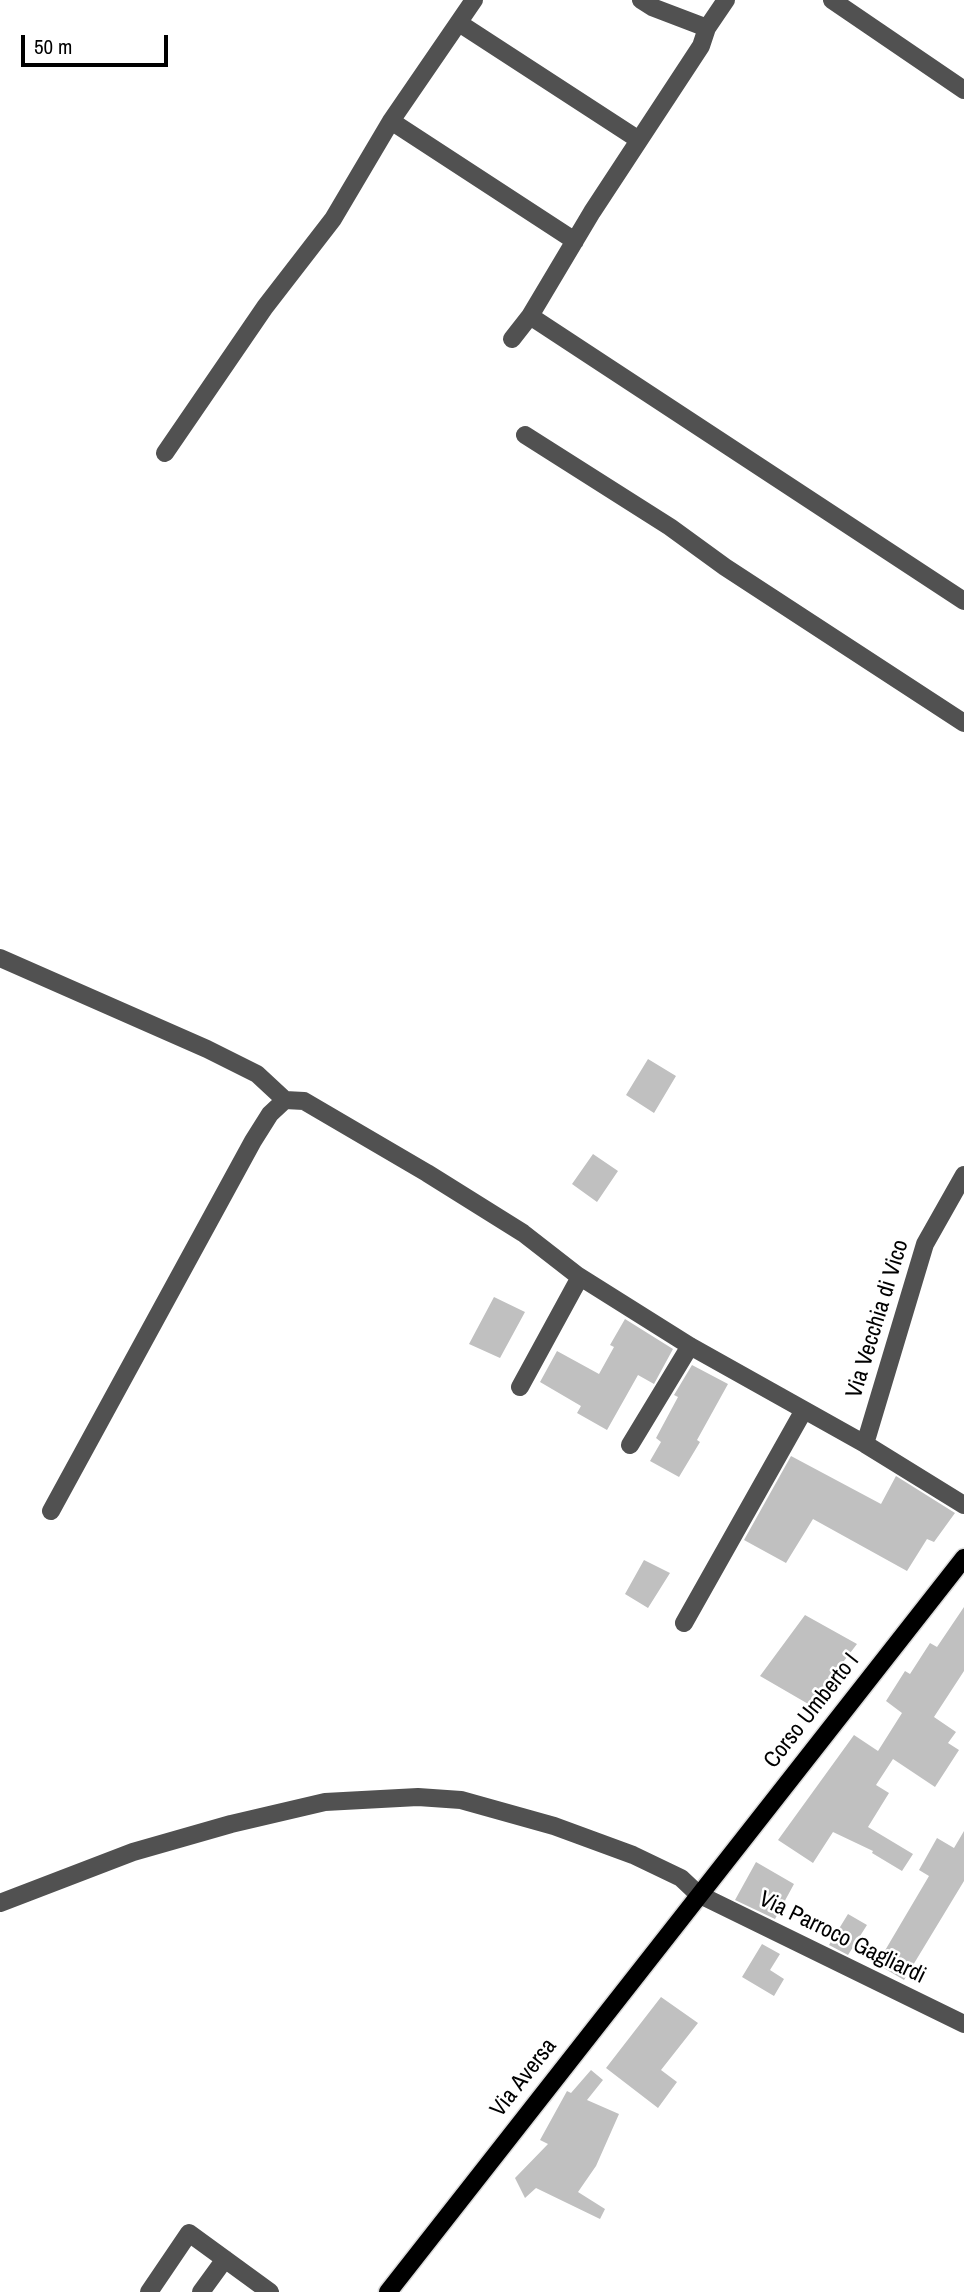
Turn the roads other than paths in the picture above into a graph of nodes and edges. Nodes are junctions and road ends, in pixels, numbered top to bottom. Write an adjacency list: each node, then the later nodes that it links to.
1 (474, 0): 5 (street)
2 (641, 0): 6 (street)
3 (726, 0): 6 (street)
4 (832, 0): 7 (street)
5 (459, 23): 8 (street); 9 (street)
6 (707, 28): 9 (street)
7 (964, 90)
8 (391, 121): 10 (street); 14 (street)
9 (639, 140): 10 (street)
10 (575, 241): 11 (street)
11 (530, 316): 12 (street); 15 (street)
12 (512, 339)
13 (525, 435): 16 (street)
14 (166, 453)
15 (964, 601)
16 (964, 723)
17 (0, 958): 18 (street)
18 (285, 1100): 20 (street); 27 (street)
19 (964, 1175): 24 (street, Via Vecchia di Vico)
20 (580, 1277): 21 (street); 22 (street)
21 (690, 1346): 23 (street); 25 (street)
22 (520, 1387)
23 (804, 1410): 24 (street); 29 (street)
24 (865, 1444): 26 (street)
25 (630, 1445)
26 (964, 1505)
27 (51, 1511)
28 (964, 1558): 30 (main road, Corso Umberto I)
29 (684, 1623)
30 (698, 1894): 31 (street, Via Parroco Gagliardi); 32 (street, Via Parroco Gagliardi); 37 (main road, Via Aversa)
31 (0, 1903)
32 (964, 2024)
33 (225, 2259): 34 (street); 35 (street); 36 (street)
34 (259, 2289)
35 (149, 2292)
36 (201, 2292)
37 (388, 2292)

